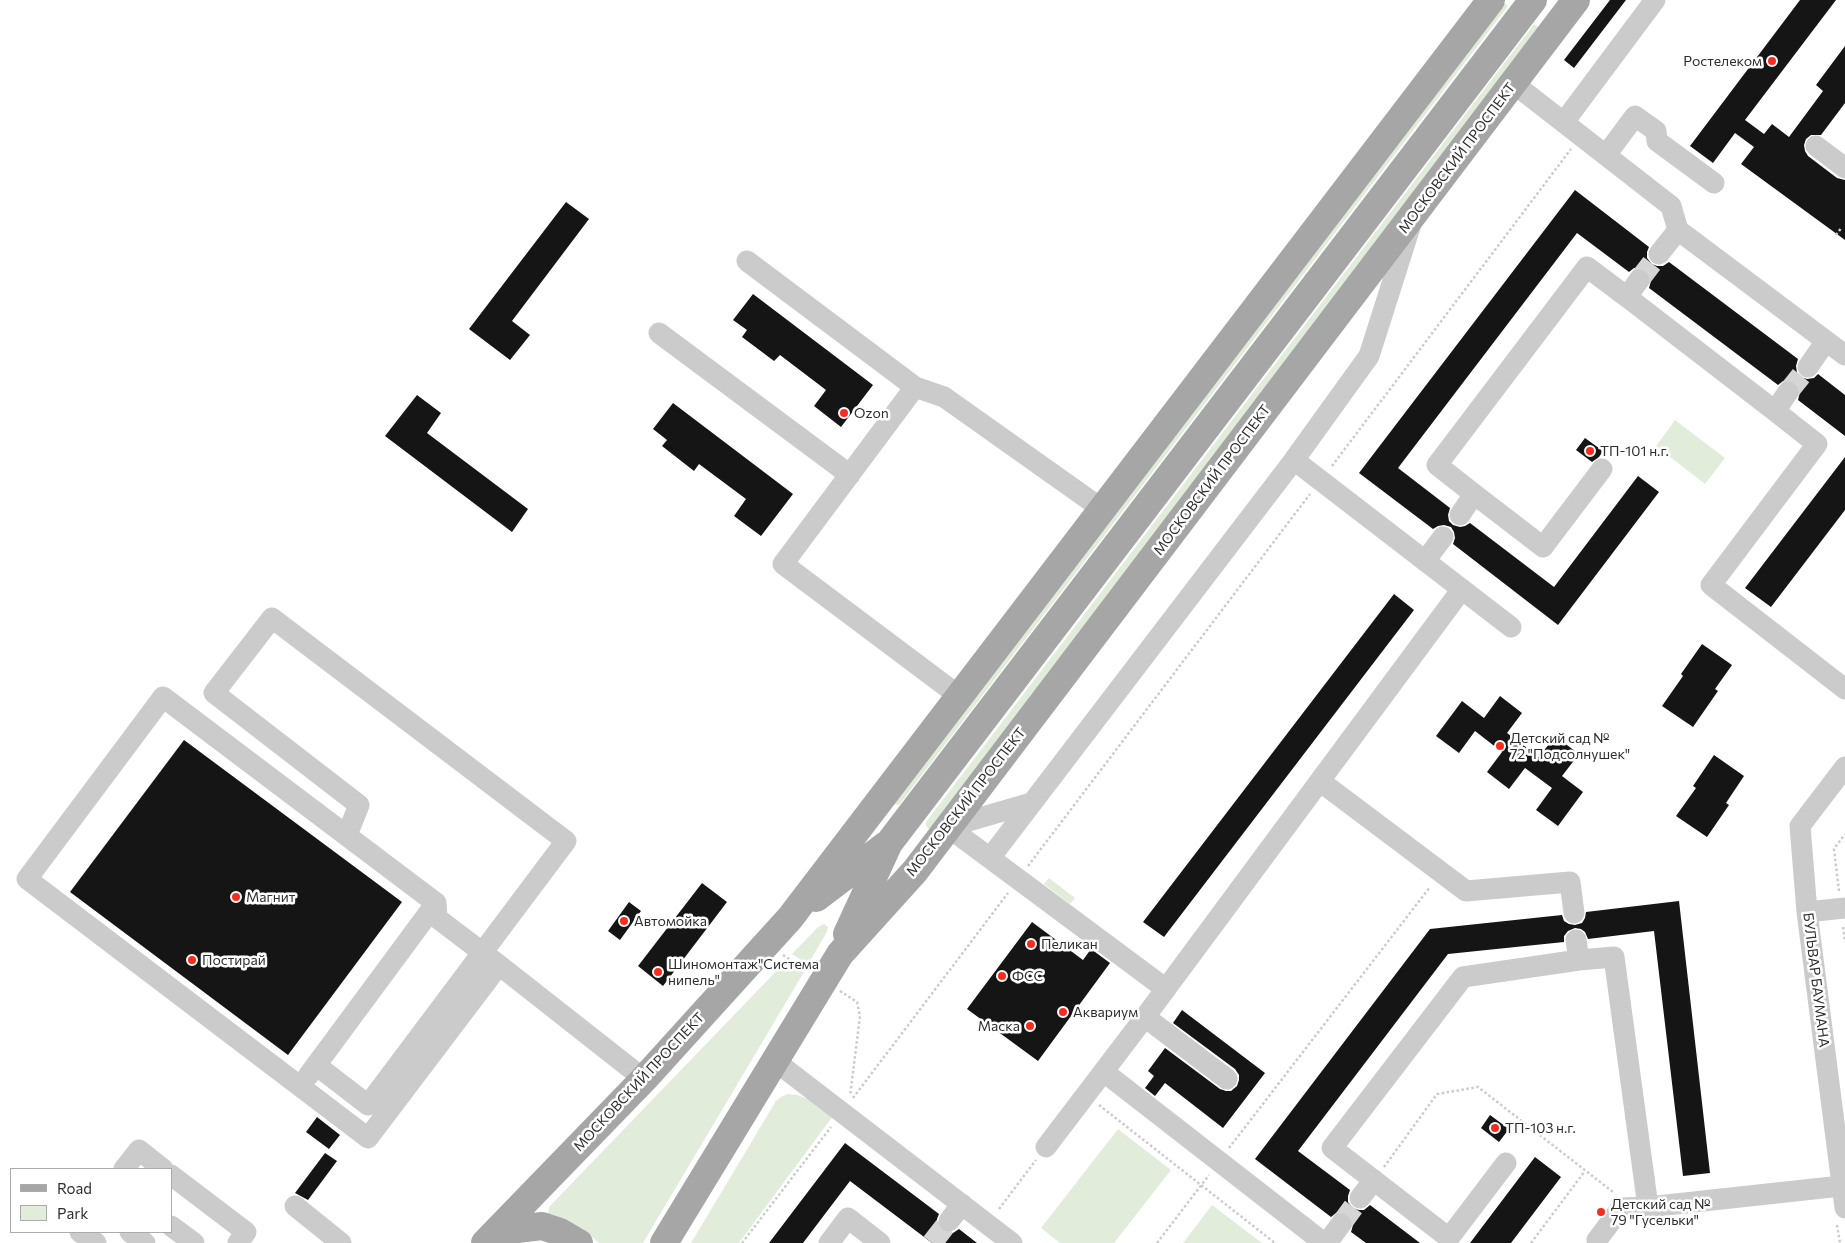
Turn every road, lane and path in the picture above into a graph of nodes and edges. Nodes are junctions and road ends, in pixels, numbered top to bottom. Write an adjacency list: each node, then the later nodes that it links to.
1 (1491, 0): 30 (main road, МОСКОВСКИЙ ПРОСПЕКТ)
2 (1533, 0): 44 (main road, МОСКОВСКИЙ ПРОСПЕКТ)
3 (1576, 0): 5 (main road, МОСКОВСКИЙ ПРОСПЕКТ)
4 (1655, 0): 6 (street)
5 (1513, 83): 6 (street); 12 (main road, МОСКОВСКИЙ ПРОСПЕКТ)
6 (1564, 122): 7 (street)
7 (1581, 136): 9 (street); 28 (path)
8 (1816, 146): 10 (street)
9 (1606, 155): 11 (street); 14 (street)
10 (1845, 168)
11 (1714, 183)
12 (1414, 214): 25 (street); 41 (main road, МОСКОВСКИЙ ПРОСПЕКТ)
13 (1842, 227): 15 (path)
14 (1678, 230): 16 (street); 19 (street)
15 (1836, 235)
16 (1659, 254)
17 (747, 261): 22 (street)
18 (658, 333): 27 (street)
19 (1826, 341): 20 (street); 21 (street)
20 (1845, 355)
21 (1808, 366)
22 (915, 387): 27 (street); 30 (street)
23 (1788, 392): 24 (street)
24 (1775, 411): 29 (street); 36 (street)
25 (1294, 460): 28 (street); 40 (street)
26 (1602, 469): 29 (street)
27 (850, 475): 37 (street)
28 (1320, 480): 33 (street); 47 (path)
29 (1474, 494): 31 (street)
30 (1102, 509): 37 (main road, МОСКОВСКИЙ ПРОСПЕКТ)
31 (1460, 515)
32 (1443, 537): 33 (street)
33 (1425, 561): 34 (street)
34 (1462, 589): 35 (street); 39 (street)
35 (1511, 626)
36 (1845, 689)
37 (959, 696): 52 (main road, МОСКОВСКИЙ ПРОСПЕКТ)
38 (1845, 767): 50 (street, БУЛЬВАР БАУМАНА)
39 (1321, 782): 46 (street); 58 (street)
40 (1032, 803): 41 (street); 45 (street)
41 (948, 827): 45 (street); 55 (main road, МОСКОВСКИЙ ПРОСПЕКТ)
42 (1845, 834): 49 (path)
43 (347, 835): 48 (street); 56 (street); 65 (street)
44 (889, 843): 52 (main road, МОСКОВСКИЙ ПРОСПЕКТ); 55 (main road, МОСКОВСКИЙ ПРОСПЕКТ)
45 (990, 858): 47 (street)
46 (1441, 873): 51 (street); 69 (path)
47 (1018, 879): 57 (path); 58 (street)
48 (436, 903): 56 (street); 61 (street)
49 (1843, 909): 50 (street); 53 (path)
50 (1807, 912): 77 (street, БУЛЬВАР БАУМАНА)
51 (1574, 913)
52 (796, 914): 54 (main road, МОСКОВСКИЙ ПРОСПЕКТ); 55 (main road)
53 (1845, 942)
54 (767, 944): 57 (path); 63 (main road, МОСКОВСКИЙ ПРОСПЕКТ)
55 (843, 945): 57 (main road, МОСКОВСКИЙ ПРОСПЕКТ)
56 (490, 959): 61 (street); 63 (street); 65 (street)
57 (824, 981): 60 (main road, МОСКОВСКИЙ ПРОСПЕКТ)
58 (1166, 989): 59 (street)
59 (1146, 1017): 62 (street); 64 (street)
60 (775, 1061): 67 (street); 101 (main road, МОСКОВСКИЙ ПРОСПЕКТ)
61 (316, 1065): 65 (street)
62 (1104, 1072): 66 (street); 69 (street)
63 (644, 1079): 98 (main road, МОСКОВСКИЙ ПРОСПЕКТ)
64 (1228, 1080)
65 (299, 1088)
66 (1086, 1095): 68 (street); 76 (path)
67 (842, 1112): 80 (street); 102 (path)
68 (1046, 1146): 85 (path)
69 (1219, 1162): 76 (path); 108 (street)
70 (1506, 1163): 75 (street)
71 (125, 1168): 72 (street)
72 (163, 1168)
73 (1586, 1171): 75 (path); 78 (path); 109 (path)
74 (172, 1176): 96 (street)
75 (1374, 1180): 79 (street); 82 (street)
76 (1201, 1185): 106 (path); 107 (path)
77 (1842, 1186): 82 (street); 83 (street, БУЛЬВАР БАУМАНА)
78 (1616, 1195)
79 (1360, 1198)
80 (962, 1204): 84 (street); 85 (street)
81 (295, 1206): 97 (street)
82 (1648, 1207): 91 (street)
83 (1845, 1208)
84 (949, 1221)
85 (988, 1224): 105 (street)
86 (1341, 1224): 108 (street)
87 (172, 1227): 95 (street)
88 (78, 1233): 92 (street)
89 (81, 1233): 93 (street)
90 (131, 1233): 94 (street)
91 (1597, 1240)
92 (69, 1243)
93 (96, 1243)
94 (145, 1243)
95 (194, 1243)
96 (238, 1243)
97 (341, 1243)
98 (485, 1243)
99 (490, 1243): 100 (main road)
100 (579, 1243)
101 (664, 1243)
102 (742, 1243)
103 (829, 1243): 104 (street)
104 (880, 1243)
105 (1012, 1243)
106 (1157, 1243)
107 (1276, 1243)
108 (1325, 1243)
109 (1531, 1243)

